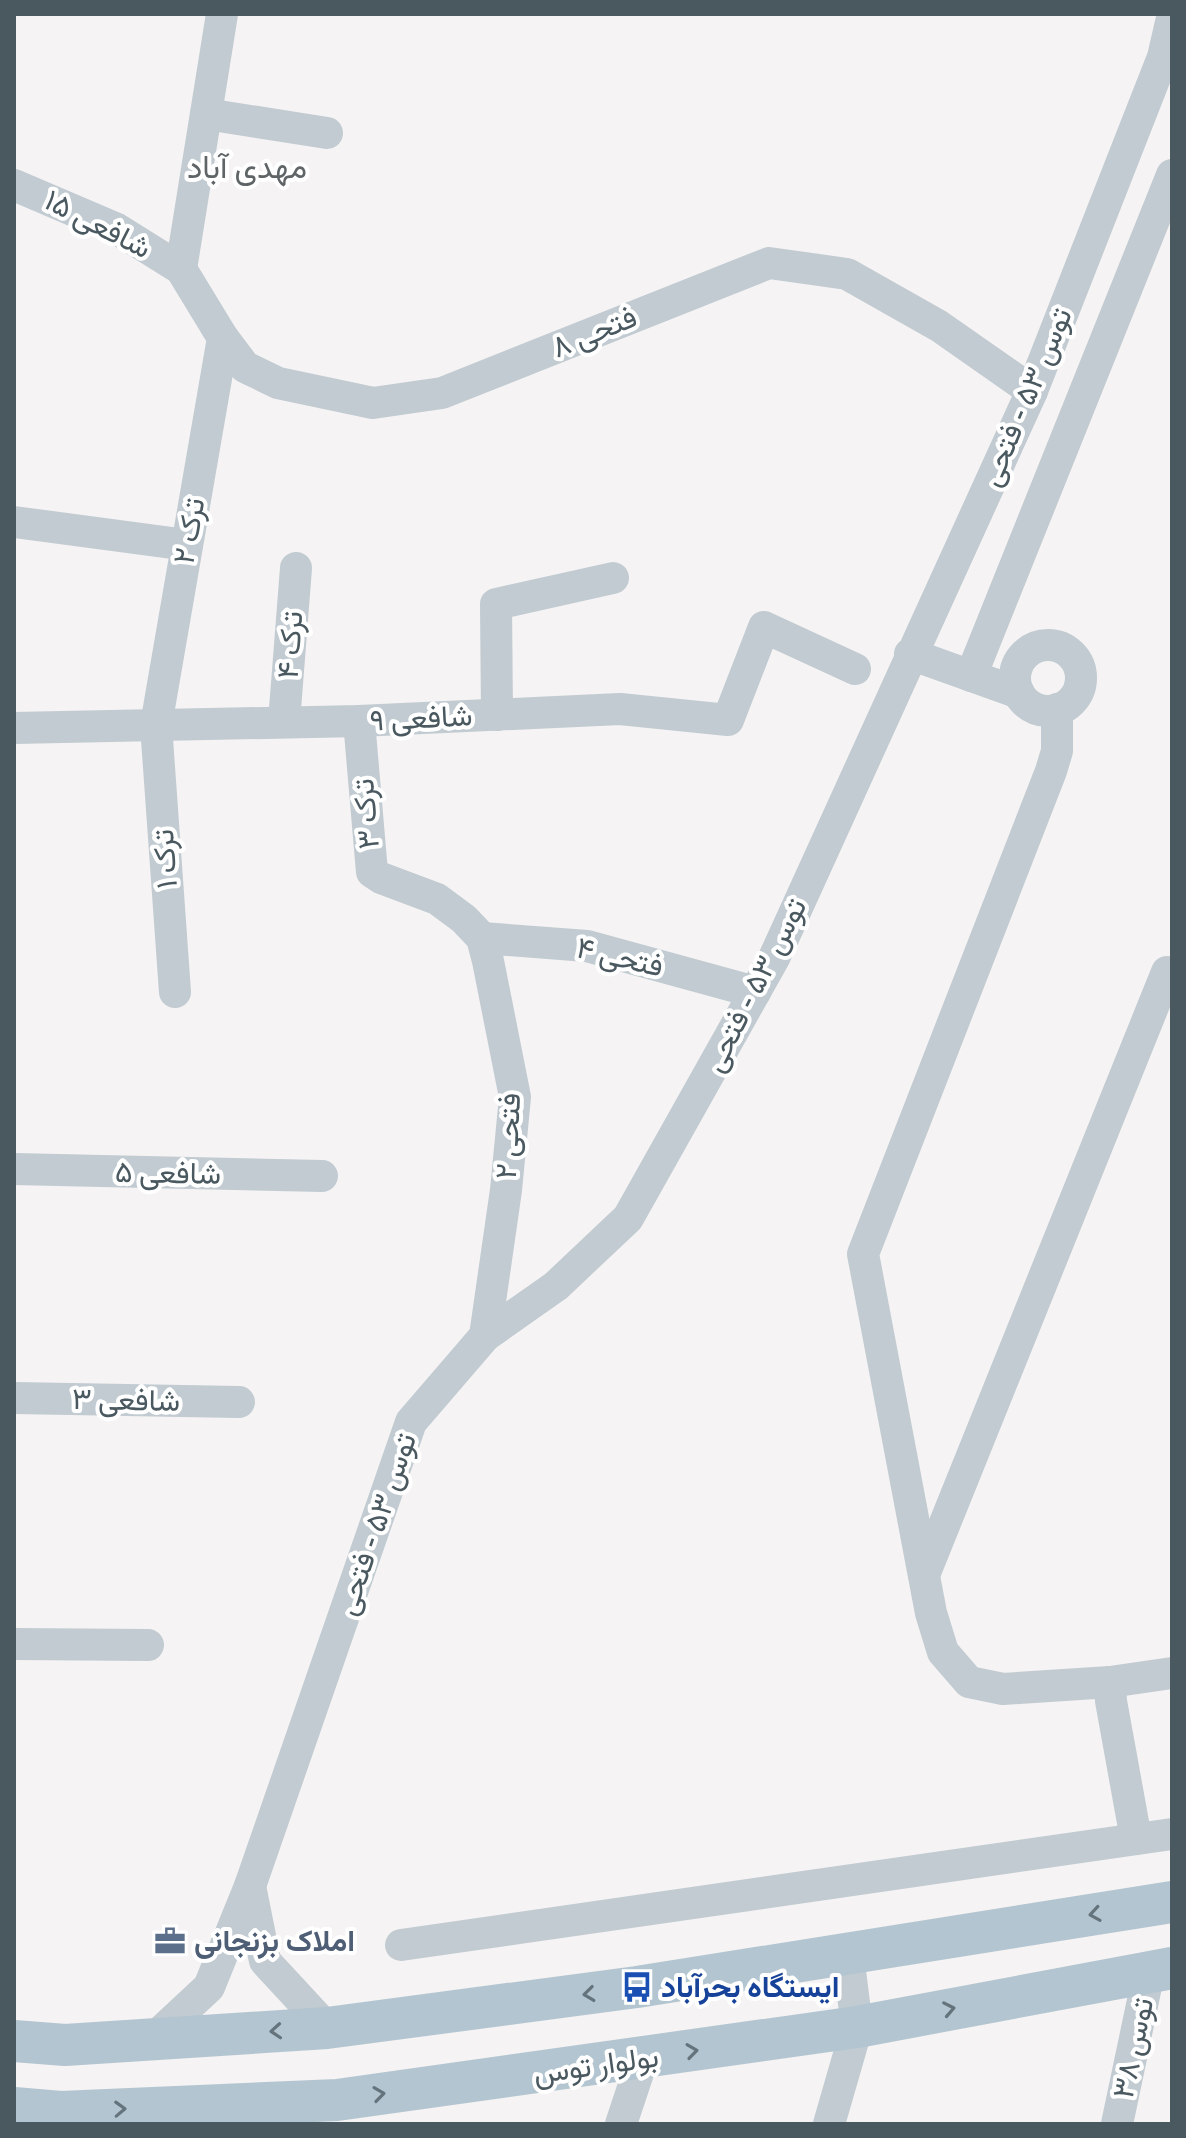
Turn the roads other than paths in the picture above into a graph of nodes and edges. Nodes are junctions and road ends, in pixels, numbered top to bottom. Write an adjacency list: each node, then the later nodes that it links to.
1 (222, 14): 4 (street)
2 (1172, 18): 3 (street, توس ۵۳ - فتحی)
3 (1167, 56): 10 (street, توس ۵۳ - فتحی)
4 (206, 114): 5 (street); 8 (street)
5 (327, 133)
6 (1172, 175): 17 (street)
7 (14, 185): 8 (street, شافعی ۱۵)
8 (181, 269): 9 (street, فتحی ۸)
9 (223, 338): 10 (street, فتحی ۸); 12 (street, ترک ۲)
10 (1032, 391): 15 (street, توس ۵۳ - فتحی)
11 (14, 522): 12 (street)
12 (187, 545): 23 (street, ترک ۲)
13 (296, 568): 22 (street, ترک ۴)
14 (613, 578): 20 (street)
15 (910, 654): 17 (street); 28 (street, توس ۵۳ - فتحی)
16 (855, 669): 20 (street, شافعی ۹)
17 (971, 676): 18 (street)
18 (1019, 693): 19 (street); 19 (street)
19 (1057, 709): 34 (street)
20 (497, 715): 21 (street, شافعی ۹)
21 (359, 721): 22 (street, شافعی ۹); 25 (street, ترک ۳)
22 (284, 722): 23 (street, شافعی ۹)
23 (156, 725): 24 (street, شافعی ۹); 27 (street, ترک ۱)
24 (14, 728)
25 (482, 938): 28 (street, فتحی ۴); 31 (street, فتحی ۲)
26 (1167, 972): 34 (street)
27 (175, 992)
28 (755, 992): 31 (street, توس ۵۳ - فتحی)
29 (14, 1169): 30 (street, شافعی ۵)
30 (322, 1176)
31 (485, 1336): 41 (street, توس ۵۳ - فتحی)
32 (14, 1398): 33 (street, شافعی ۳)
33 (239, 1402)
34 (924, 1575): 38 (street)
35 (14, 1644): 36 (street)
36 (148, 1645)
37 (1170, 1669): 38 (street)
38 (1110, 1682): 40 (street)
39 (1172, 1834): 40 (street)
40 (1136, 1839): 43 (street)
41 (250, 1886): 47 (street); 49 (street, توس ۵۳ - فتحی)
42 (1172, 1902): 44 (main road, one-way to 44)
43 (401, 1945)
44 (848, 1955): 46 (street); 47 (main road, one-way to 47)
45 (1160, 1970): 46 (main road, بولوار توس, one-way to 45); 55 (street, توس ۳۸)
46 (857, 2027): 50 (main road, بولوار توس, one-way to 46); 54 (street)
47 (327, 2028): 49 (main road, one-way to 49)
48 (14, 2041): 49 (main road)
49 (151, 2041)
50 (643, 2058): 52 (main road, بولوار توس, one-way to 50); 53 (street)
51 (14, 2108): 52 (main road, بولوار توس)
52 (56, 2118)
53 (621, 2124)
54 (829, 2124)
55 (1117, 2124)

